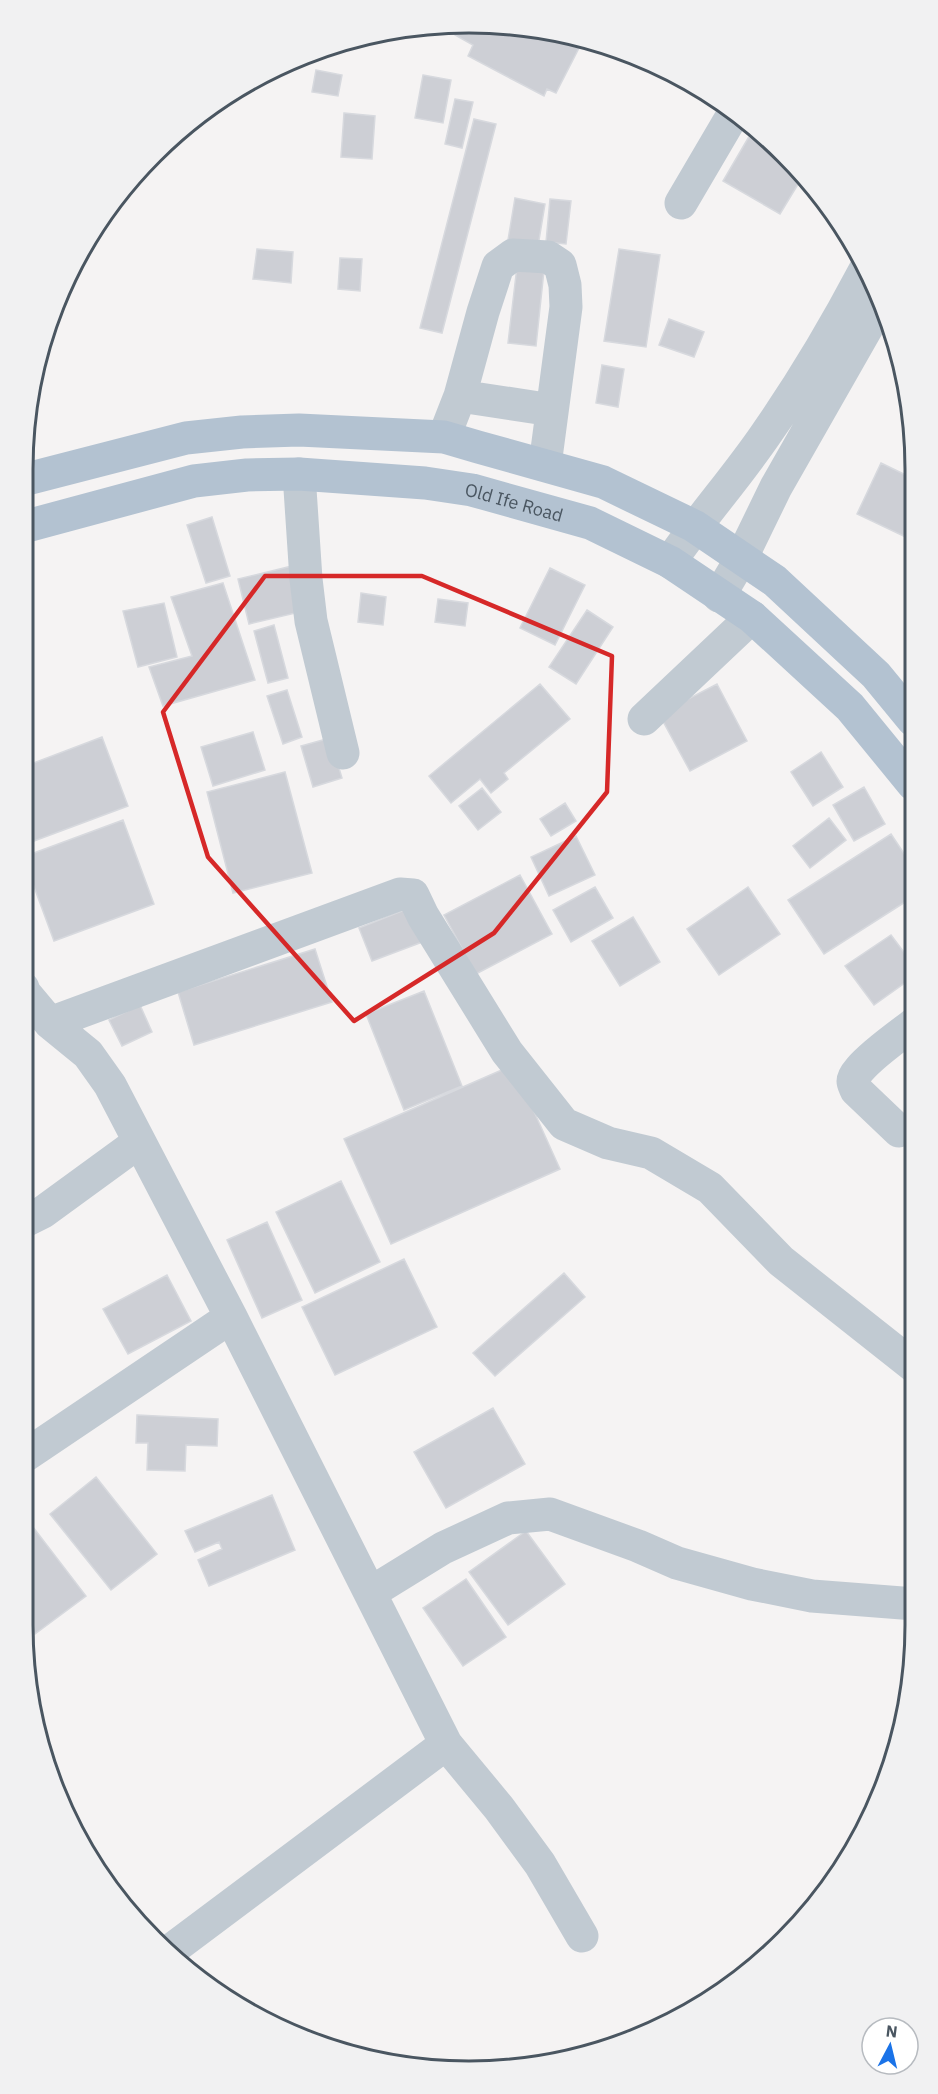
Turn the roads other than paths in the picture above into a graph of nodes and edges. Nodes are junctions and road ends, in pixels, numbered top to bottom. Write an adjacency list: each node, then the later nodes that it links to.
1 (730, 120): 2 (street)
2 (681, 203)
3 (861, 278): 12 (street)
4 (876, 312): 13 (street)
5 (460, 396): 6 (street); 6 (street); 7 (street)
6 (552, 410): 8 (street)
7 (444, 437): 8 (main road); 10 (main road)
8 (545, 465): 12 (main road)
9 (299, 474): 11 (main road, Old Ife Road); 14 (main road, Old Ife Road); 19 (street)
10 (33, 477)
11 (33, 524)
12 (694, 526): 13 (main road); 14 (street)
13 (741, 559): 15 (street); 17 (main road)
14 (670, 562): 15 (main road, Old Ife Road)
15 (719, 596): 16 (main road, Old Ife Road)
16 (752, 617): 18 (street); 20 (main road, Old Ife Road)
17 (905, 710)
18 (644, 718)
19 (343, 753)
20 (905, 774)
21 (33, 1003): 22 (street)
22 (50, 1023): 25 (street); 28 (street)
23 (905, 1035): 24 (street)
24 (899, 1131)
25 (139, 1142): 26 (street); 27 (street)
26 (33, 1216)
27 (231, 1317): 29 (street); 30 (street)
28 (905, 1359)
29 (33, 1450)
30 (370, 1593): 31 (street); 32 (street)
31 (905, 1603)
32 (446, 1744): 33 (street); 34 (street)
33 (582, 1936)
34 (175, 1947)

